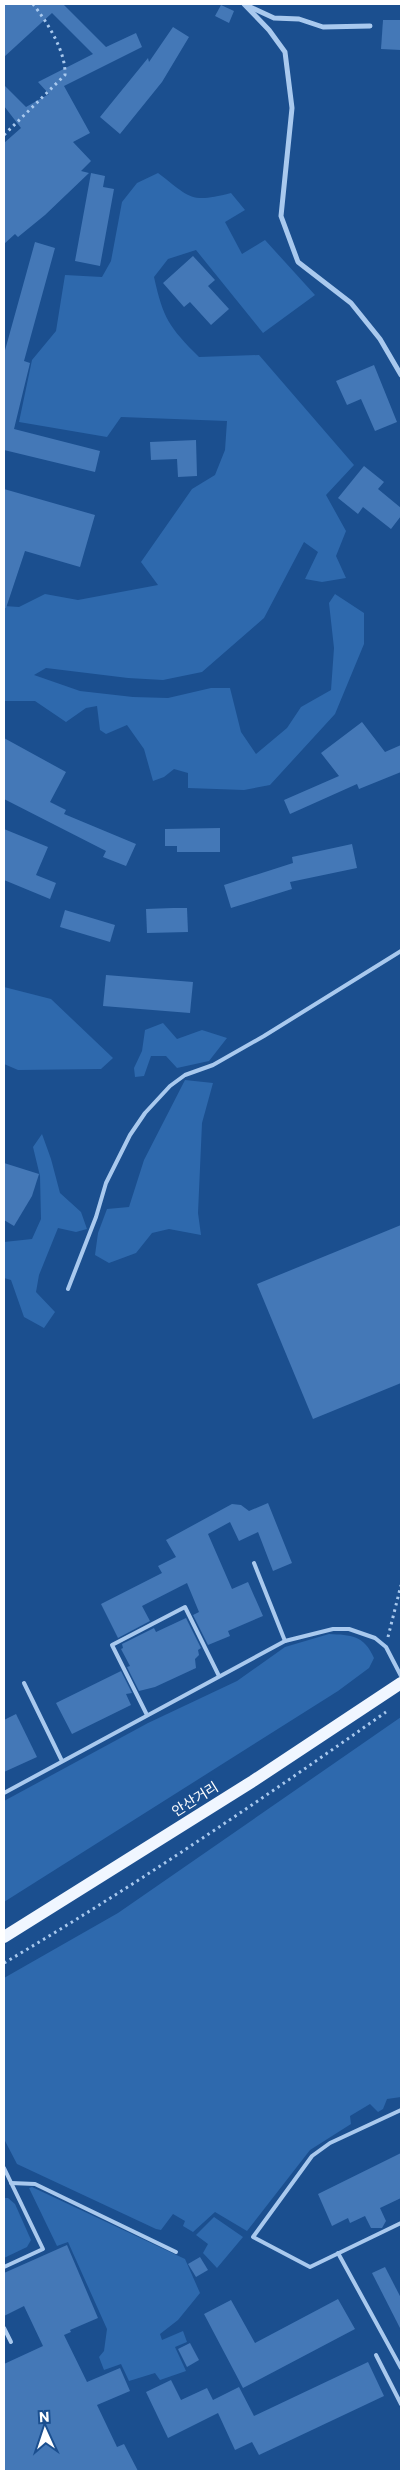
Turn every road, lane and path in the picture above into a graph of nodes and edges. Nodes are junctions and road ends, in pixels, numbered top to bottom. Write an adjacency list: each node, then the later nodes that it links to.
1 (33, 4): 4 (path)
2 (243, 4): 3 (street); 5 (street)
3 (370, 26)
4 (4, 135)
5 (401, 375)
6 (401, 951): 7 (lane)
7 (68, 1289)
8 (254, 1563): 10 (lane)
9 (401, 1584): 11 (path)
10 (286, 1641): 11 (lane); 12 (lane)
11 (386, 1647): 13 (lane)
12 (219, 1676): 17 (lane); 17 (lane)
13 (401, 1676)
14 (24, 1683): 18 (lane)
15 (401, 1683): 20 (main road, 안산거리)
16 (393, 1708): 21 (path)
17 (147, 1715): 18 (lane)
18 (62, 1761): 19 (lane)
19 (4, 1793)
20 (4, 1937)
21 (4, 1963)
22 (401, 2110): 27 (lane)
23 (4, 2168): 24 (lane)
24 (11, 2183): 26 (lane); 28 (lane)
25 (401, 2223): 27 (lane)
26 (176, 2252)
27 (338, 2253): 32 (lane)
28 (4, 2267)
29 (4, 2328): 30 (lane)
30 (11, 2342)
31 (376, 2355): 33 (lane)
32 (401, 2368)
33 (401, 2404)

